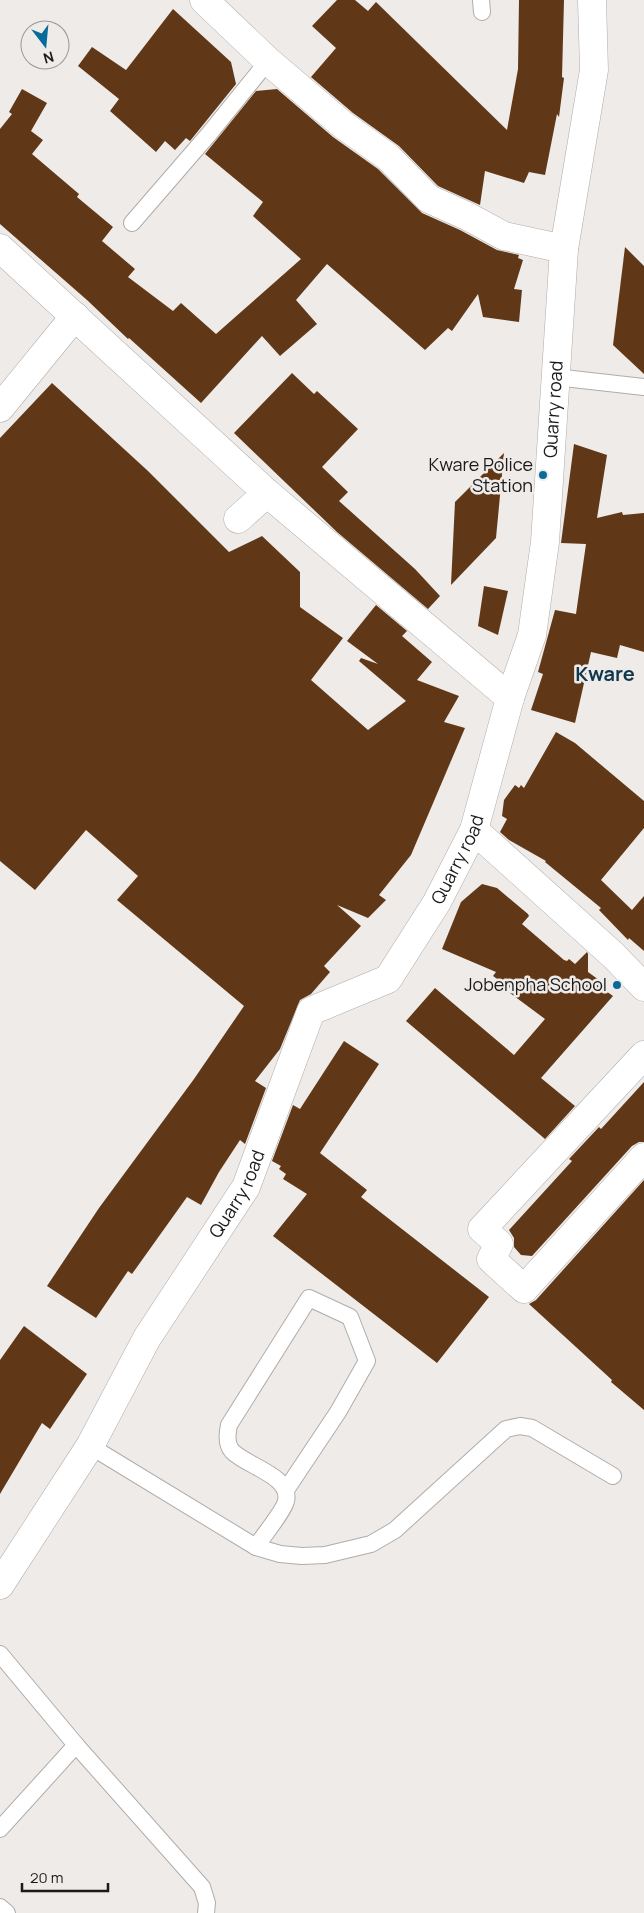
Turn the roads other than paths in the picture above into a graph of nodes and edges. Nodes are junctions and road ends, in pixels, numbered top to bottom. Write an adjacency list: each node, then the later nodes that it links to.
1 (204, 0): 3 (street)
2 (592, 0): 6 (street, Quarry road)
3 (268, 61): 4 (lane); 6 (street)
4 (132, 223)
5 (0, 248): 7 (street)
6 (564, 249): 8 (street, Quarry road)
7 (75, 316): 10 (street); 11 (street)
8 (555, 377): 9 (lane); 13 (street, Quarry road)
9 (644, 387)
10 (0, 408)
11 (268, 494): 12 (street); 13 (street)
12 (238, 519)
13 (510, 698): 14 (street, Quarry road)
14 (474, 830): 15 (street); 18 (street, Quarry road)
15 (644, 987)
16 (644, 1055): 17 (street)
17 (644, 1157)
18 (90, 1446): 21 (lane); 22 (street, Quarry road)
19 (612, 1476): 21 (lane)
20 (286, 1490): 20 (lane); 21 (lane)
21 (256, 1547)
22 (0, 1585)
23 (0, 1654): 24 (lane)
24 (76, 1745): 25 (lane); 28 (lane)
25 (0, 1829)
26 (0, 1907): 27 (lane)
27 (7, 1913)
28 (206, 1913)

